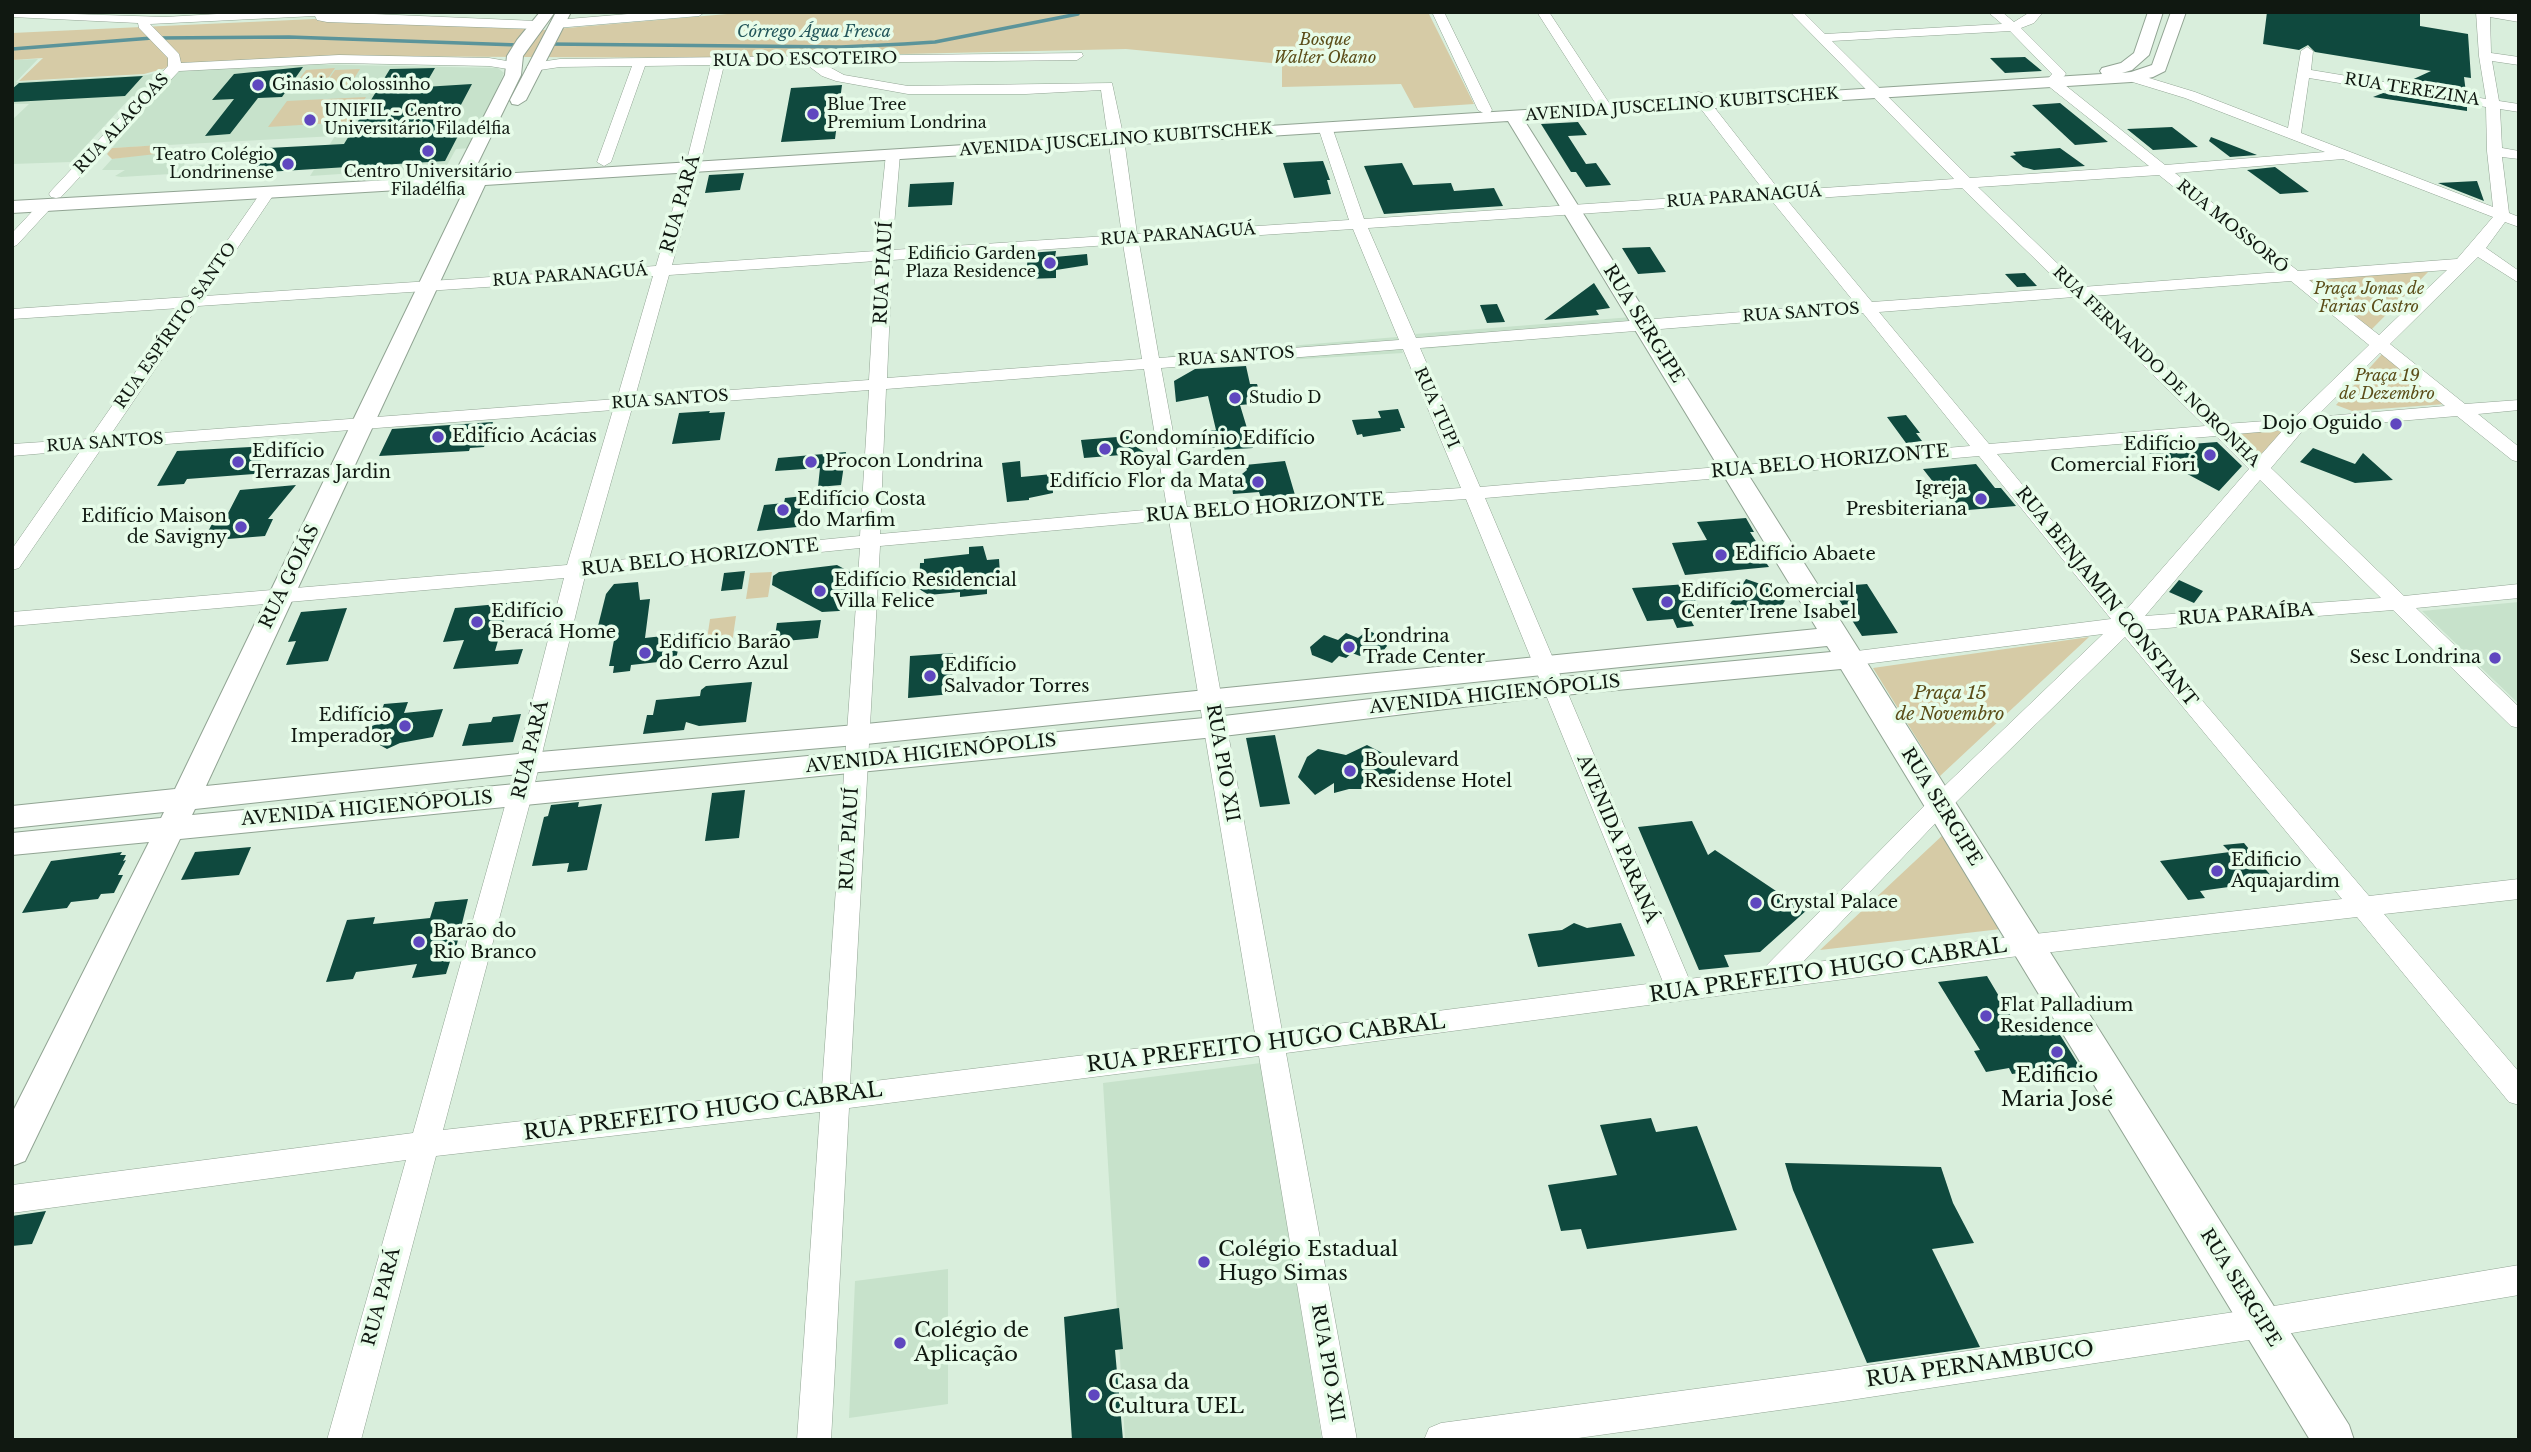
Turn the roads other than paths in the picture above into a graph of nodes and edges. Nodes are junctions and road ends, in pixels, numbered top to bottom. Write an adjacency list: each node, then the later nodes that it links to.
1 (117, 12): 15 (street)
2 (319, 12): 16 (street); 17 (street)
3 (699, 12): 12 (street)
4 (1438, 12): 40 (street)
5 (1543, 12): 38 (street)
6 (1796, 12): 19 (street, RUA FERNANDO DE NORONHA)
7 (1994, 12): 18 (street, RUA MOSSORÓ)
8 (2037, 12): 18 (street)
9 (2156, 12): 33 (main road, AVENIDA JUSCELINO KUBITSCHEK)
10 (2179, 12): 30 (main road)
11 (2483, 12): 13 (street); 22 (street)
12 (556, 16): 17 (main road, RUA GOIÁS); 26 (main road, RUA GOIÁS); 29 (main road)
13 (2519, 18)
14 (14, 19): 15 (street); 16 (street)
15 (104, 19): 16 (street)
16 (144, 23): 28 (street, RUA ALAGOAS)
17 (536, 25): 29 (main road, RUA GOIÁS)
18 (2013, 27): 19 (street); 33 (street, RUA MOSSORÓ)
19 (1823, 38): 34 (street, RUA FERNANDO DE NORONHA)
20 (2307, 51): 31 (street)
21 (1077, 56): 23 (street, RUA DO ESCOTEIRO)
22 (2484, 56): 25 (street); 37 (street)
23 (808, 59): 24 (street, RUA DO ESCOTEIRO); 43 (street, RUA PIO XII)
24 (718, 61): 27 (street, RUA DO ESCOTEIRO); 50 (street, RUA PARÁ)
25 (2519, 61)
26 (536, 62): 27 (street, RUA DO ESCOTEIRO); 29 (main road); 52 (main road, RUA GOIÁS)
27 (640, 63): 49 (street)
28 (175, 67): 29 (street); 57 (street, RUA ALAGOAS)
29 (514, 67): 52 (main road, RUA GOIÁS)
30 (2159, 68): 32 (main road, AVENIDA JUSCELINO KUBITSCHEK); 35 (street)
31 (2304, 73): 37 (street, RUA TEREZINA); 42 (street)
32 (2131, 77): 33 (main road, AVENIDA JUSCELINO KUBITSCHEK); 35 (street)
33 (2056, 78): 34 (main road, AVENIDA JUSCELINO KUBITSCHEK); 51 (street, RUA MOSSORÓ)
34 (1872, 89): 36 (main road, AVENIDA JUSCELINO KUBITSCHEK); 53 (street, RUA FERNANDO DE NORONHA)
35 (2190, 95): 42 (street)
36 (1700, 100): 38 (main road, AVENIDA JUSCELINO KUBITSCHEK); 55 (street, RUA BENJAMIN CONSTANT)
37 (2493, 103): 39 (street, RUA TEREZINA); 45 (street)
38 (1604, 106): 40 (main road, AVENIDA JUSCELINO KUBITSCHEK)
39 (2519, 108)
40 (1499, 111): 41 (main road, AVENIDA JUSCELINO KUBITSCHEK); 43 (main road, AVENIDA JUSCELINO KUBITSCHEK); 59 (main road, RUA SERGIPE)
41 (1325, 127): 43 (main road, AVENIDA JUSCELINO KUBITSCHEK); 61 (street, RUA TUPI)
42 (2294, 135): 47 (street)
43 (1117, 136): 44 (main road, AVENIDA JUSCELINO KUBITSCHEK); 46 (main road, AVENIDA JUSCELINO KUBITSCHEK); 62 (street, RUA PIO XII)
44 (1014, 138): 46 (main road); 50 (main road, AVENIDA JUSCELINO KUBITSCHEK)
45 (2494, 151): 48 (street); 60 (street)
46 (893, 154): 50 (main road, AVENIDA JUSCELINO KUBITSCHEK); 65 (street, RUA PIAUÍ)
47 (2343, 155): 51 (street, RUA PARANAGUÁ); 60 (street)
48 (2519, 155)
49 (604, 162): 50 (main road, AVENIDA JUSCELINO KUBITSCHEK); 52 (main road, AVENIDA JUSCELINO KUBITSCHEK)
50 (693, 163): 52 (main road, AVENIDA JUSCELINO KUBITSCHEK); 67 (street, RUA PARÁ)
51 (2161, 170): 53 (street, RUA PARANAGUÁ); 68 (street, RUA MOSSORÓ)
52 (476, 173): 54 (main road, AVENIDA JUSCELINO KUBITSCHEK); 57 (main road, AVENIDA JUSCELINO KUBITSCHEK); 70 (main road, RUA GOIÁS)
53 (1965, 182): 55 (street, RUA PARANAGUÁ); 71 (street, RUA FERNANDO DE NORONHA)
54 (269, 191): 57 (main road, AVENIDA JUSCELINO KUBITSCHEK); 72 (street, RUA ESPÍRITO SANTO)
55 (1775, 195): 59 (street, RUA PARANAGUÁ); 73 (street, RUA BENJAMIN CONSTANT)
56 (12, 198): 57 (main road, AVENIDA JUSCELINO KUBITSCHEK)
57 (51, 200): 58 (main road, AVENIDA JUSCELINO KUBITSCHEK); 63 (street, RUA ALAGOAS)
58 (12, 205)
59 (1571, 209): 61 (street, RUA PARANAGUÁ); 75 (main road, RUA SERGIPE)
60 (2510, 219): 64 (street)
61 (1357, 223): 62 (street, RUA PARANAGUÁ); 76 (street, RUA TUPI)
62 (1130, 239): 65 (street, RUA PARANAGUÁ); 78 (street, RUA PIO XII)
63 (12, 242)
64 (2477, 248): 66 (street); 69 (street)
65 (884, 255): 67 (street, RUA PARANAGUÁ); 79 (street, RUA PIAUÍ)
66 (2459, 264): 68 (street, RUA SANTOS); 77 (street)
67 (662, 270): 70 (street, RUA PARANAGUÁ); 81 (street, RUA PARÁ)
68 (2294, 277): 71 (street, RUA SANTOS); 77 (street, RUA MOSSORÓ)
69 (2519, 278)
70 (428, 286): 72 (street, RUA PARANAGUÁ); 85 (main road, RUA GOIÁS)
71 (2081, 293): 73 (street, RUA SANTOS); 87 (street, RUA FERNANDO DE NORONHA)
72 (193, 302): 74 (street, RUA PARANAGUÁ); 88 (street, RUA ESPÍRITO SANTO)
73 (1867, 309): 75 (street, RUA SANTOS); 90 (street, RUA BENJAMIN CONSTANT)
74 (12, 314)
75 (1643, 324): 76 (street, RUA SANTOS); 93 (main road, RUA SERGIPE)
76 (1408, 344): 78 (street, RUA SANTOS); 94 (street, RUA TUPI)
77 (2379, 344): 80 (street); 83 (street, RUA MOSSORÓ)
78 (1152, 364): 79 (street, RUA SANTOS); 95 (street, RUA PIO XII)
79 (879, 384): 81 (street, RUA SANTOS); 96 (street, RUA PIAUÍ)
80 (2323, 401): 84 (street); 86 (street)
81 (622, 404): 85 (street, RUA SANTOS); 98 (street, RUA PARÁ)
82 (2519, 405): 83 (street, RUA BELO HORIZONTE)
83 (2461, 410): 84 (street, RUA BELO HORIZONTE); 91 (street, RUA MOSSORÓ)
84 (2363, 417): 86 (street, RUA BELO HORIZONTE)
85 (365, 423): 88 (street, RUA SANTOS); 100 (main road, RUA GOIÁS)
86 (2300, 423): 87 (street, RUA BELO HORIZONTE); 92 (street)
87 (2222, 430): 90 (street, RUA BELO HORIZONTE); 92 (street, RUA FERNANDO DE NORONHA)
88 (95, 444): 89 (street, RUA SANTOS); 97 (street, RUA ESPÍRITO SANTO)
89 (12, 450)
90 (1985, 450): 93 (street, RUA BELO HORIZONTE); 103 (street, RUA BENJAMIN CONSTANT)
91 (2519, 456)
92 (2260, 469): 101 (street, RUA FERNANDO DE NORONHA); 103 (street)
93 (1733, 470): 94 (street, RUA BELO HORIZONTE); 104 (main road, RUA SERGIPE)
94 (1474, 493): 95 (street, RUA BELO HORIZONTE); 105 (street, RUA TUPI)
95 (1178, 513): 96 (street, RUA BELO HORIZONTE); 106 (street, RUA PIO XII)
96 (870, 541): 98 (street, RUA BELO HORIZONTE); 108 (street, RUA PIAUÍ)
97 (12, 564)
98 (576, 571): 100 (street, RUA BELO HORIZONTE); 109 (street, RUA PARÁ)
99 (2519, 591): 101 (street, RUA PARAÍBA)
100 (281, 596): 102 (street, RUA BELO HORIZONTE); 111 (main road, RUA GOIÁS)
101 (2399, 603): 103 (street, RUA PARAÍBA); 107 (street, RUA FERNANDO DE NORONHA)
102 (12, 619)
103 (2126, 624): 104 (street, RUA PARAÍBA); 112 (street); 117 (street, RUA BENJAMIN CONSTANT)
104 (1842, 648): 105 (main road, AVENIDA HIGIENÓPOLIS); 112 (main road, RUA SERGIPE)
105 (1549, 676): 106 (main road, AVENIDA HIGIENÓPOLIS); 120 (street, AVENIDA PARANÁ)
106 (1212, 713): 108 (main road, AVENIDA HIGIENÓPOLIS); 121 (street, RUA PIO XII)
107 (2519, 720)
108 (855, 749): 109 (main road, AVENIDA HIGIENÓPOLIS); 110 (main road, AVENIDA HIGIENÓPOLIS); 123 (street, RUA PIAUÍ)
109 (528, 764): 110 (street, RUA PARÁ); 111 (main road, AVENIDA HIGIENÓPOLIS)
110 (520, 794): 114 (main road, AVENIDA HIGIENÓPOLIS); 124 (street, RUA PARÁ)
111 (184, 801): 113 (main road, AVENIDA HIGIENÓPOLIS); 114 (main road, RUA GOIÁS)
112 (1940, 804): 118 (main road, RUA SERGIPE); 119 (street)
113 (12, 817)
114 (171, 828): 115 (main road, AVENIDA HIGIENÓPOLIS); 125 (main road, RUA GOIÁS)
115 (12, 844)
116 (2519, 889): 117 (street, RUA PREFEITO HUGO CABRAL)
117 (2365, 908): 118 (street, RUA PREFEITO HUGO CABRAL); 122 (street, RUA BENJAMIN CONSTANT)
118 (2026, 945): 119 (street, RUA PREFEITO HUGO CABRAL); 128 (main road, RUA SERGIPE)
119 (1772, 977): 120 (street, RUA PREFEITO HUGO CABRAL)
120 (1680, 990): 121 (street, RUA PREFEITO HUGO CABRAL)
121 (1272, 1043): 123 (street, RUA PREFEITO HUGO CABRAL); 131 (street, RUA PIO XII)
122 (2519, 1093)
123 (834, 1098): 124 (street, RUA PREFEITO HUGO CABRAL); 130 (street, RUA PIAUÍ)
124 (423, 1145): 126 (street, RUA PREFEITO HUGO CABRAL); 129 (street, RUA PARÁ)
125 (12, 1150)
126 (12, 1199)
127 (2519, 1280): 128 (street, RUA PERNAMBUCO)
128 (2262, 1323): 132 (street, RUA PERNAMBUCO); 133 (main road, RUA SERGIPE)
129 (344, 1440)
130 (814, 1440)
131 (1340, 1440)
132 (1440, 1440)
133 (2333, 1440)

